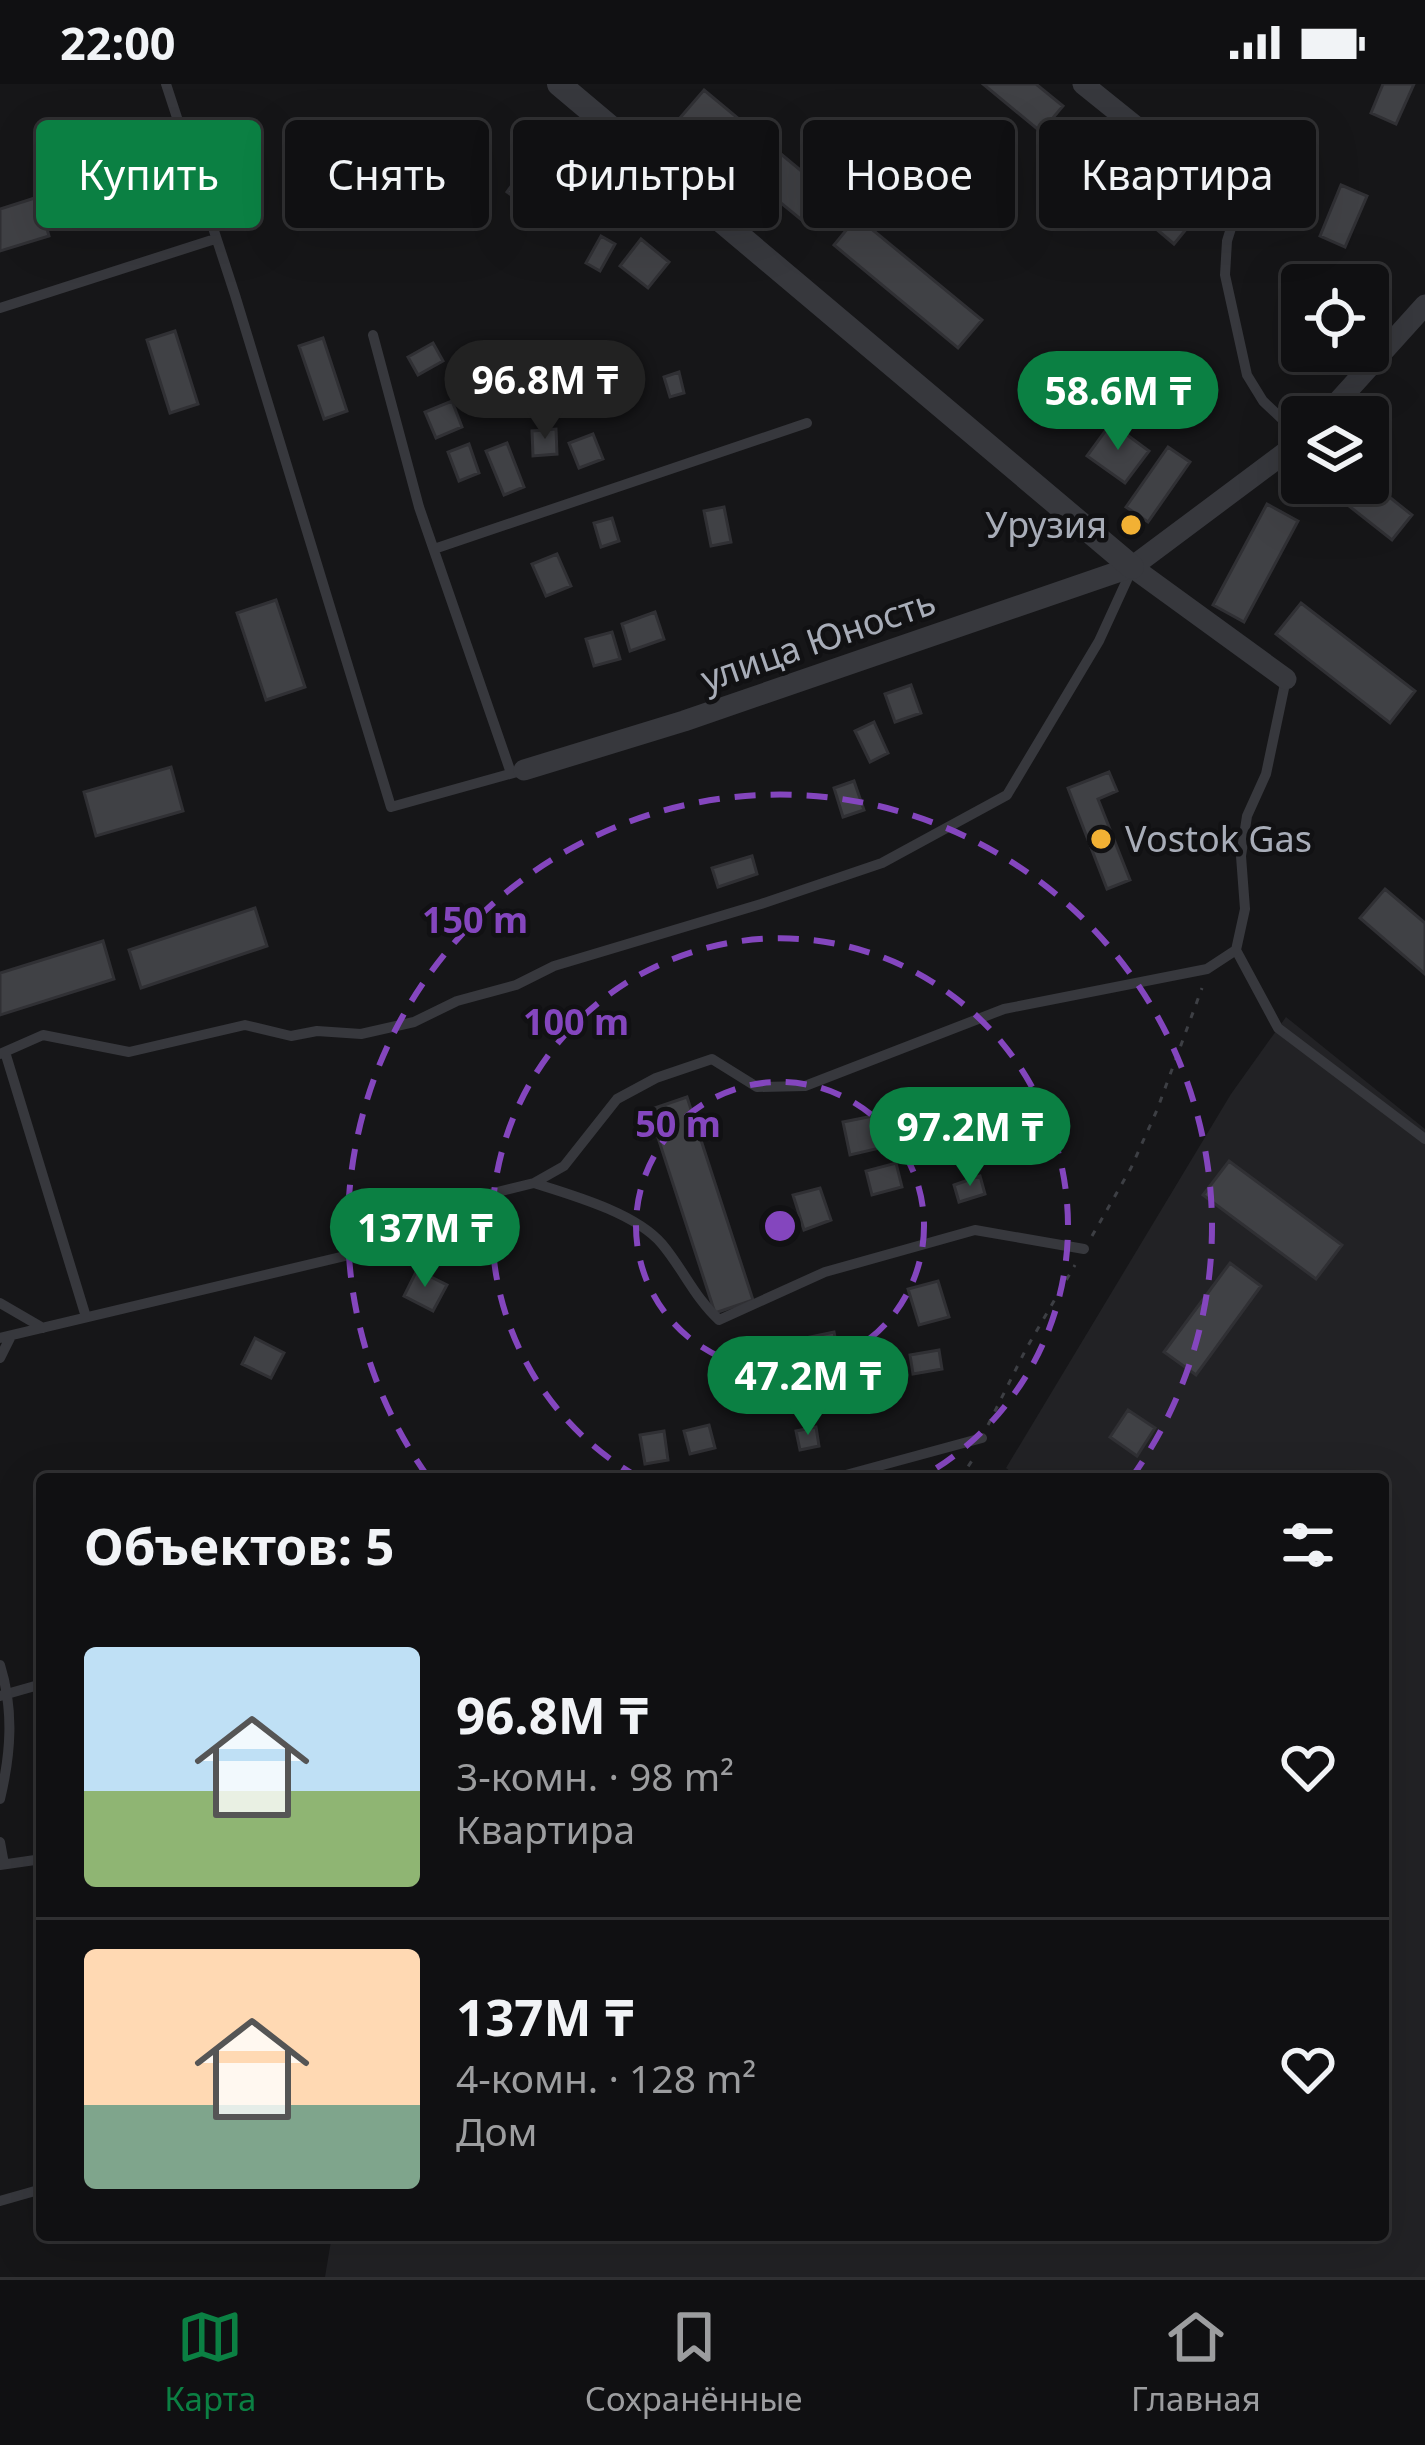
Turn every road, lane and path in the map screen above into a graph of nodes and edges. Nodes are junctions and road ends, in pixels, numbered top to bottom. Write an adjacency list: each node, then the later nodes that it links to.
1 (166, 84): 6 (lane)
2 (559, 84): 15 (street)
3 (1084, 84): 4 (street)
4 (1128, 120)
5 (1231, 228): 11 (lane)
6 (215, 239): 8 (lane); 17 (lane)
7 (1425, 305): 10 (street)
8 (0, 308)
9 (373, 334): 14 (lane)
10 (1343, 396)
11 (1281, 419)
12 (807, 423): 14 (lane)
13 (1281, 455): 15 (street, улица Юность)
14 (434, 549): 17 (lane)
15 (1132, 567): 16 (street); 17 (street, улица Юность); 20 (lane)
16 (1286, 679): 18 (lane)
17 (518, 771)
18 (1236, 950): 19 (lane); 21 (lane)
19 (1207, 969): 22 (lane); 23 (path)
20 (3, 1053): 25 (lane)
21 (1425, 1139)
22 (534, 1184): 23 (lane); 25 (lane)
23 (1084, 1249): 29 (path)
24 (0, 1303): 26 (lane)
25 (86, 1317): 26 (lane)
26 (43, 1328): 27 (lane)
27 (6, 1337): 28 (lane)
28 (0, 1358)
29 (982, 1438): 30 (lane); 31 (path)
30 (853, 1473)
31 (964, 1473)
32 (0, 1665): 34 (lane)
33 (36, 1686): 34 (lane)
34 (4, 1694): 35 (lane)
35 (0, 1799)
36 (0, 1842): 38 (lane)
37 (36, 1860): 38 (lane)
38 (2, 1865)
39 (36, 2191): 40 (lane)
40 (0, 2201)

